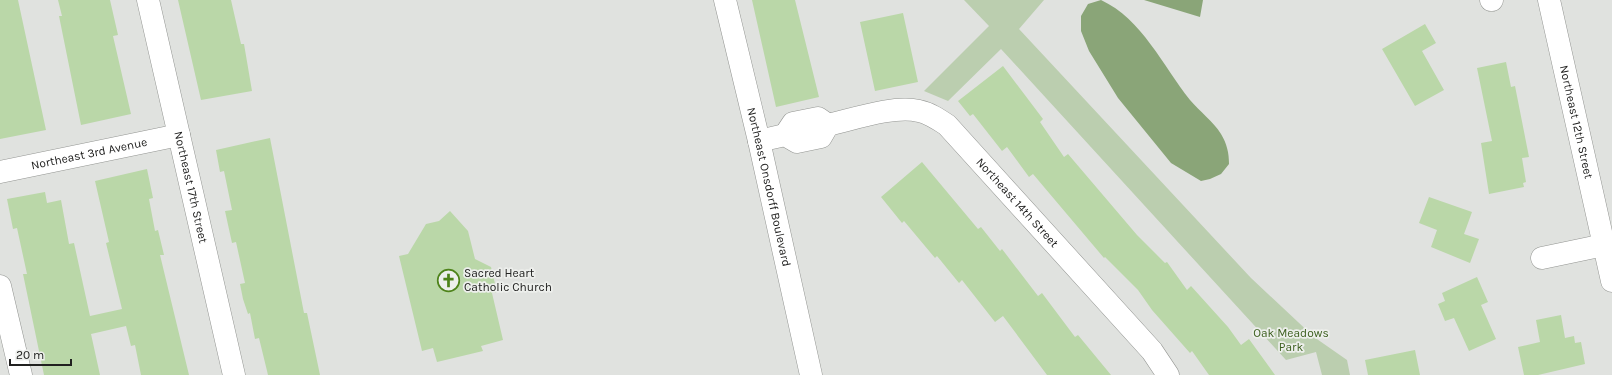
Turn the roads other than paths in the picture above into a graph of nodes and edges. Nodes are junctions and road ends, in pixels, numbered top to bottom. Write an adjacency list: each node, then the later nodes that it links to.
1 (148, 0): 4 (street, Northeast 17th Street)
2 (725, 0): 5 (street, Northeast Onsdorff Boulevard)
3 (1549, 0): 7 (street, Northeast 12th Street)
4 (179, 135): 6 (street, Northeast 3rd Avenue); 12 (street, Northeast 17th Street)
5 (759, 141): 13 (street, Northeast Onsdorff Boulevard); 14 (street, Northeast 14th Street)
6 (0, 172)
7 (1604, 245): 8 (street); 9 (street, Northeast 12th Street)
8 (1542, 258)
9 (1612, 281)
10 (0, 286): 11 (street)
11 (21, 375)
12 (234, 375)
13 (811, 375)
14 (1168, 375)

